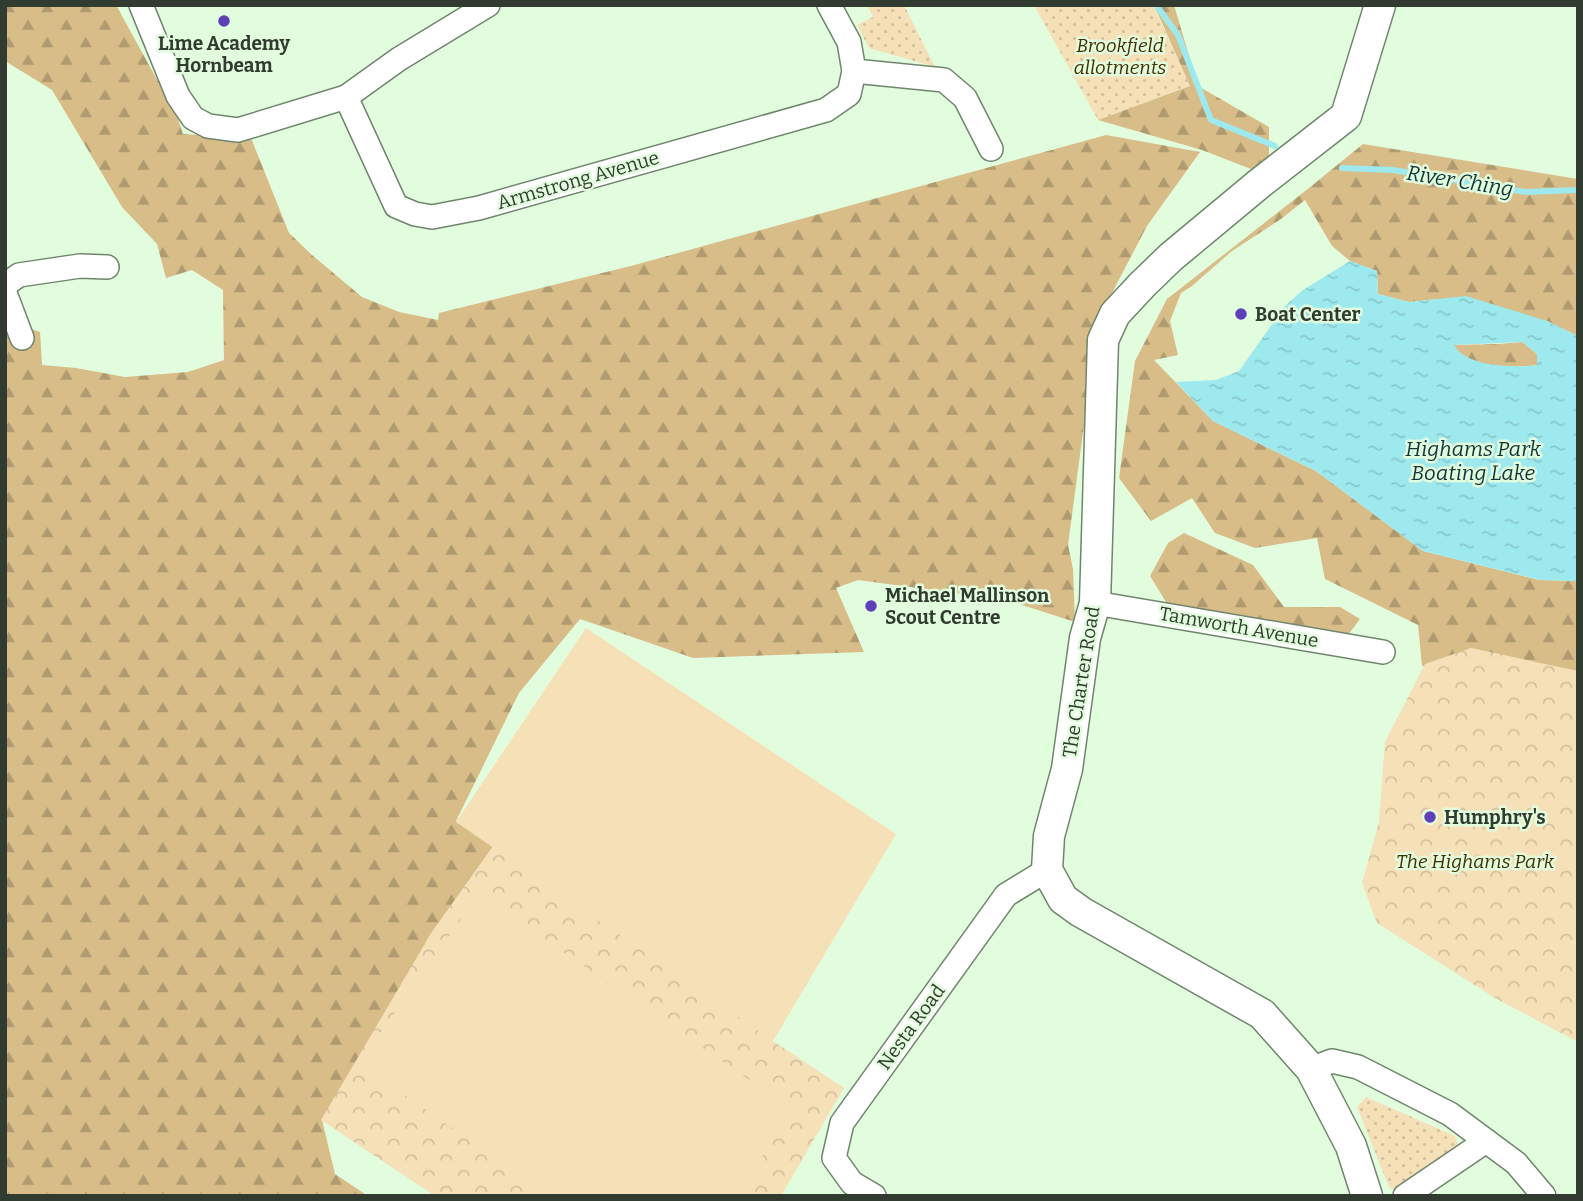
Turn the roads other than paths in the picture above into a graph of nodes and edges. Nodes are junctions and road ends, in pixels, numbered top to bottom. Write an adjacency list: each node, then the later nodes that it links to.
1 (141, 5): 6 (street)
2 (488, 5): 6 (street)
3 (829, 5): 5 (street)
4 (1377, 6): 12 (street, The Charter Road)
5 (854, 71): 6 (street, Armstrong Avenue); 7 (street)
6 (346, 97)
7 (992, 149)
8 (107, 267): 9 (street)
9 (5, 285)
10 (5, 293): 11 (street)
11 (22, 338)
12 (1095, 603): 13 (street, Tamworth Avenue); 14 (street, The Charter Road)
13 (1383, 652)
14 (1047, 870): 15 (street); 17 (street, Nesta Road)
15 (1311, 1069): 16 (street); 18 (street)
16 (1486, 1141): 19 (street); 20 (street)
17 (874, 1196)
18 (1367, 1196)
19 (1405, 1196)
20 (1544, 1196)

